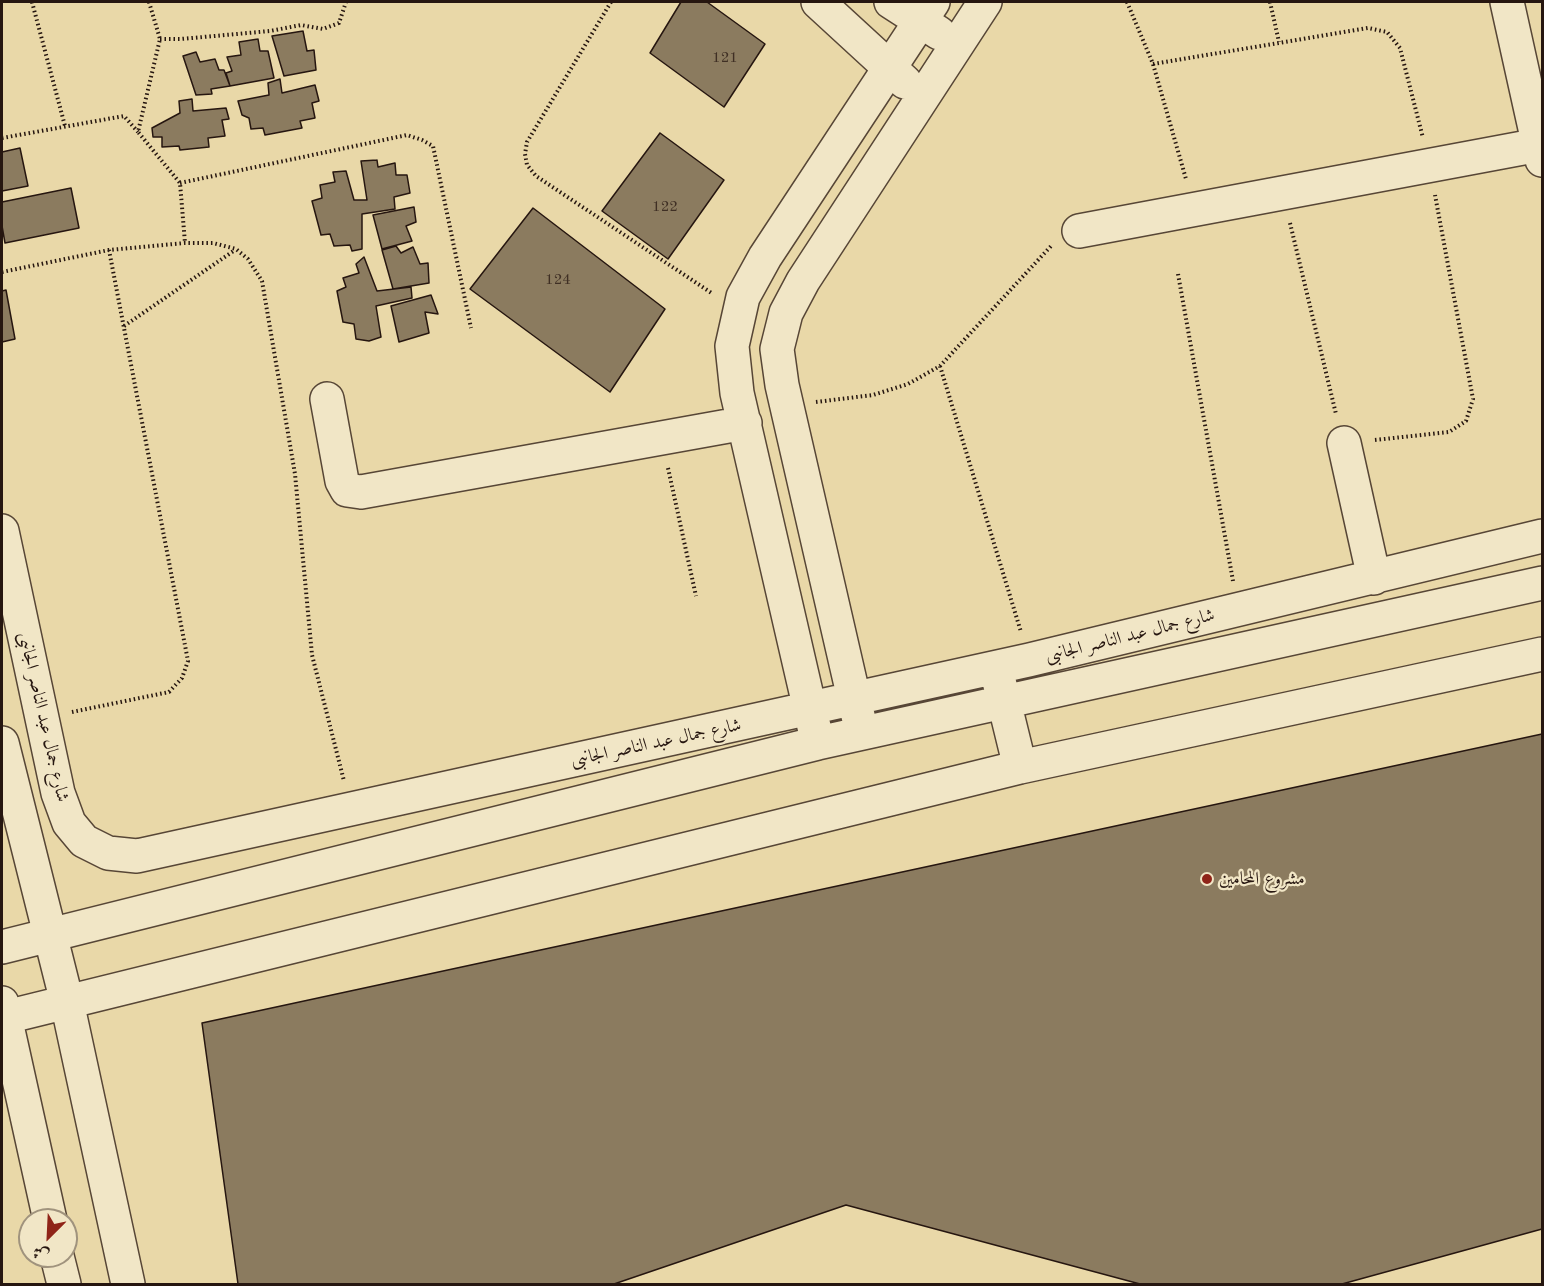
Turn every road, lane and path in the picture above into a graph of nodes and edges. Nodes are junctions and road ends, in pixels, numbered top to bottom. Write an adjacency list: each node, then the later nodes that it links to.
1 (32, 2): 18 (path)
2 (149, 2): 12 (path)
3 (346, 2): 12 (path)
4 (611, 2): 32 (path)
5 (819, 2): 16 (street)
6 (891, 2): 11 (street)
7 (985, 2): 14 (street)
8 (1127, 2): 15 (path)
9 (1269, 2): 13 (path)
10 (1507, 2): 21 (street)
11 (927, 11): 14 (street); 16 (street)
12 (160, 39): 19 (path)
13 (1280, 42): 15 (path); 22 (path)
14 (958, 45): 17 (street)
15 (1153, 64): 25 (path)
16 (891, 68): 17 (street); 38 (street)
17 (922, 100): 37 (street)
18 (65, 126): 19 (path); 20 (path)
19 (138, 132): 23 (path)
20 (2, 138)
21 (1541, 153): 22 (street)
22 (1430, 165): 24 (street); 40 (path)
23 (180, 183): 27 (path); 34 (path)
24 (1283, 193): 25 (street); 40 (path)
25 (1194, 209): 26 (street)
26 (1079, 231): 35 (path)
27 (185, 243): 28 (path); 29 (path)
28 (236, 249): 33 (path); 58 (path)
29 (109, 250): 30 (path); 33 (path)
30 (2, 272)
31 (1178, 274): 46 (path)
32 (716, 295)
33 (124, 326): 53 (path)
34 (471, 328)
35 (940, 366): 37 (path); 48 (path)
36 (327, 399): 39 (street)
37 (786, 404): 50 (street)
38 (745, 423): 39 (street); 52 (street)
39 (662, 438): 45 (path)
40 (1344, 443): 43 (street)
41 (2, 531): 53 (street, شارع جمال عبد الناصر الجانبى)
42 (1542, 536): 43 (street, شارع جمال عبد الناصر الجانبى)
43 (1374, 578): 46 (street, شارع جمال عبد الناصر الجانبى)
44 (1542, 584): 51 (street)
45 (696, 596)
46 (1239, 610): 48 (street, شارع جمال عبد الناصر الجانبى)
47 (1542, 654): 57 (street)
48 (1029, 660): 49 (street, شارع جمال عبد الناصر الجانبى)
49 (996, 668): 50 (street, شارع جمال عبد الناصر الجانبى); 51 (street)
50 (852, 700): 52 (street, شارع جمال عبد الناصر الجانبى); 54 (street)
51 (1003, 702): 54 (street); 57 (street)
52 (809, 710): 56 (street); 58 (street, شارع جمال عبد الناصر الجانبى)
53 (42, 718): 58 (street, شارع جمال عبد الناصر الجانبى)
54 (862, 733): 56 (street)
55 (2, 743): 59 (street)
56 (818, 743): 59 (street)
57 (1020, 767): 61 (street)
58 (350, 811)
59 (50, 936): 60 (street); 61 (street)
60 (2, 946)
61 (67, 1002): 62 (street); 66 (street)
62 (3, 1013): 63 (street)
63 (47, 1208)
64 (60, 1268): 65 (street)
65 (64, 1284)
66 (128, 1284)

